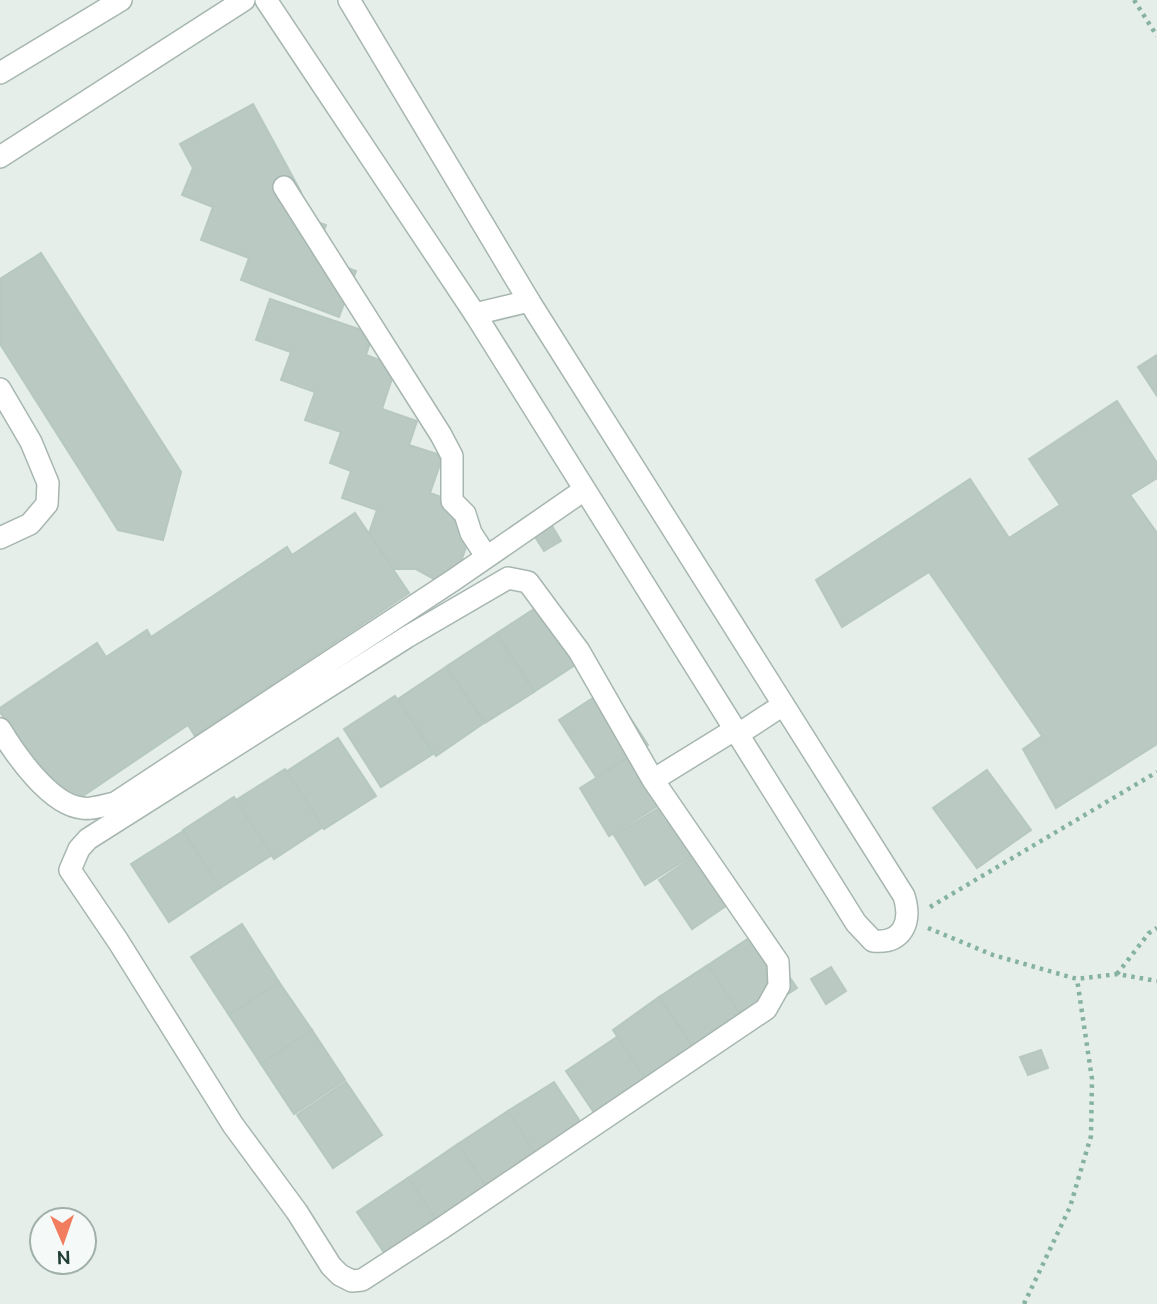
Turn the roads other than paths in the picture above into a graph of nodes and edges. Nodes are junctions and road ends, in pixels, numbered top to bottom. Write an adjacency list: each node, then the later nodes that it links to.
1 (121, 0): 5 (street)
2 (244, 0): 6 (street)
3 (266, 0): 9 (street)
4 (349, 0): 8 (street)
5 (0, 73)
6 (0, 157)
7 (284, 187): 13 (street)
8 (529, 301): 9 (street); 14 (street)
9 (475, 314): 11 (street)
10 (0, 389): 12 (street)
11 (584, 490): 13 (street); 16 (street)
12 (0, 538)
13 (486, 556): 15 (street)
14 (783, 705): 16 (street); 16 (street)
15 (0, 729)
16 (736, 733): 17 (street)
17 (653, 780): 17 (street)

